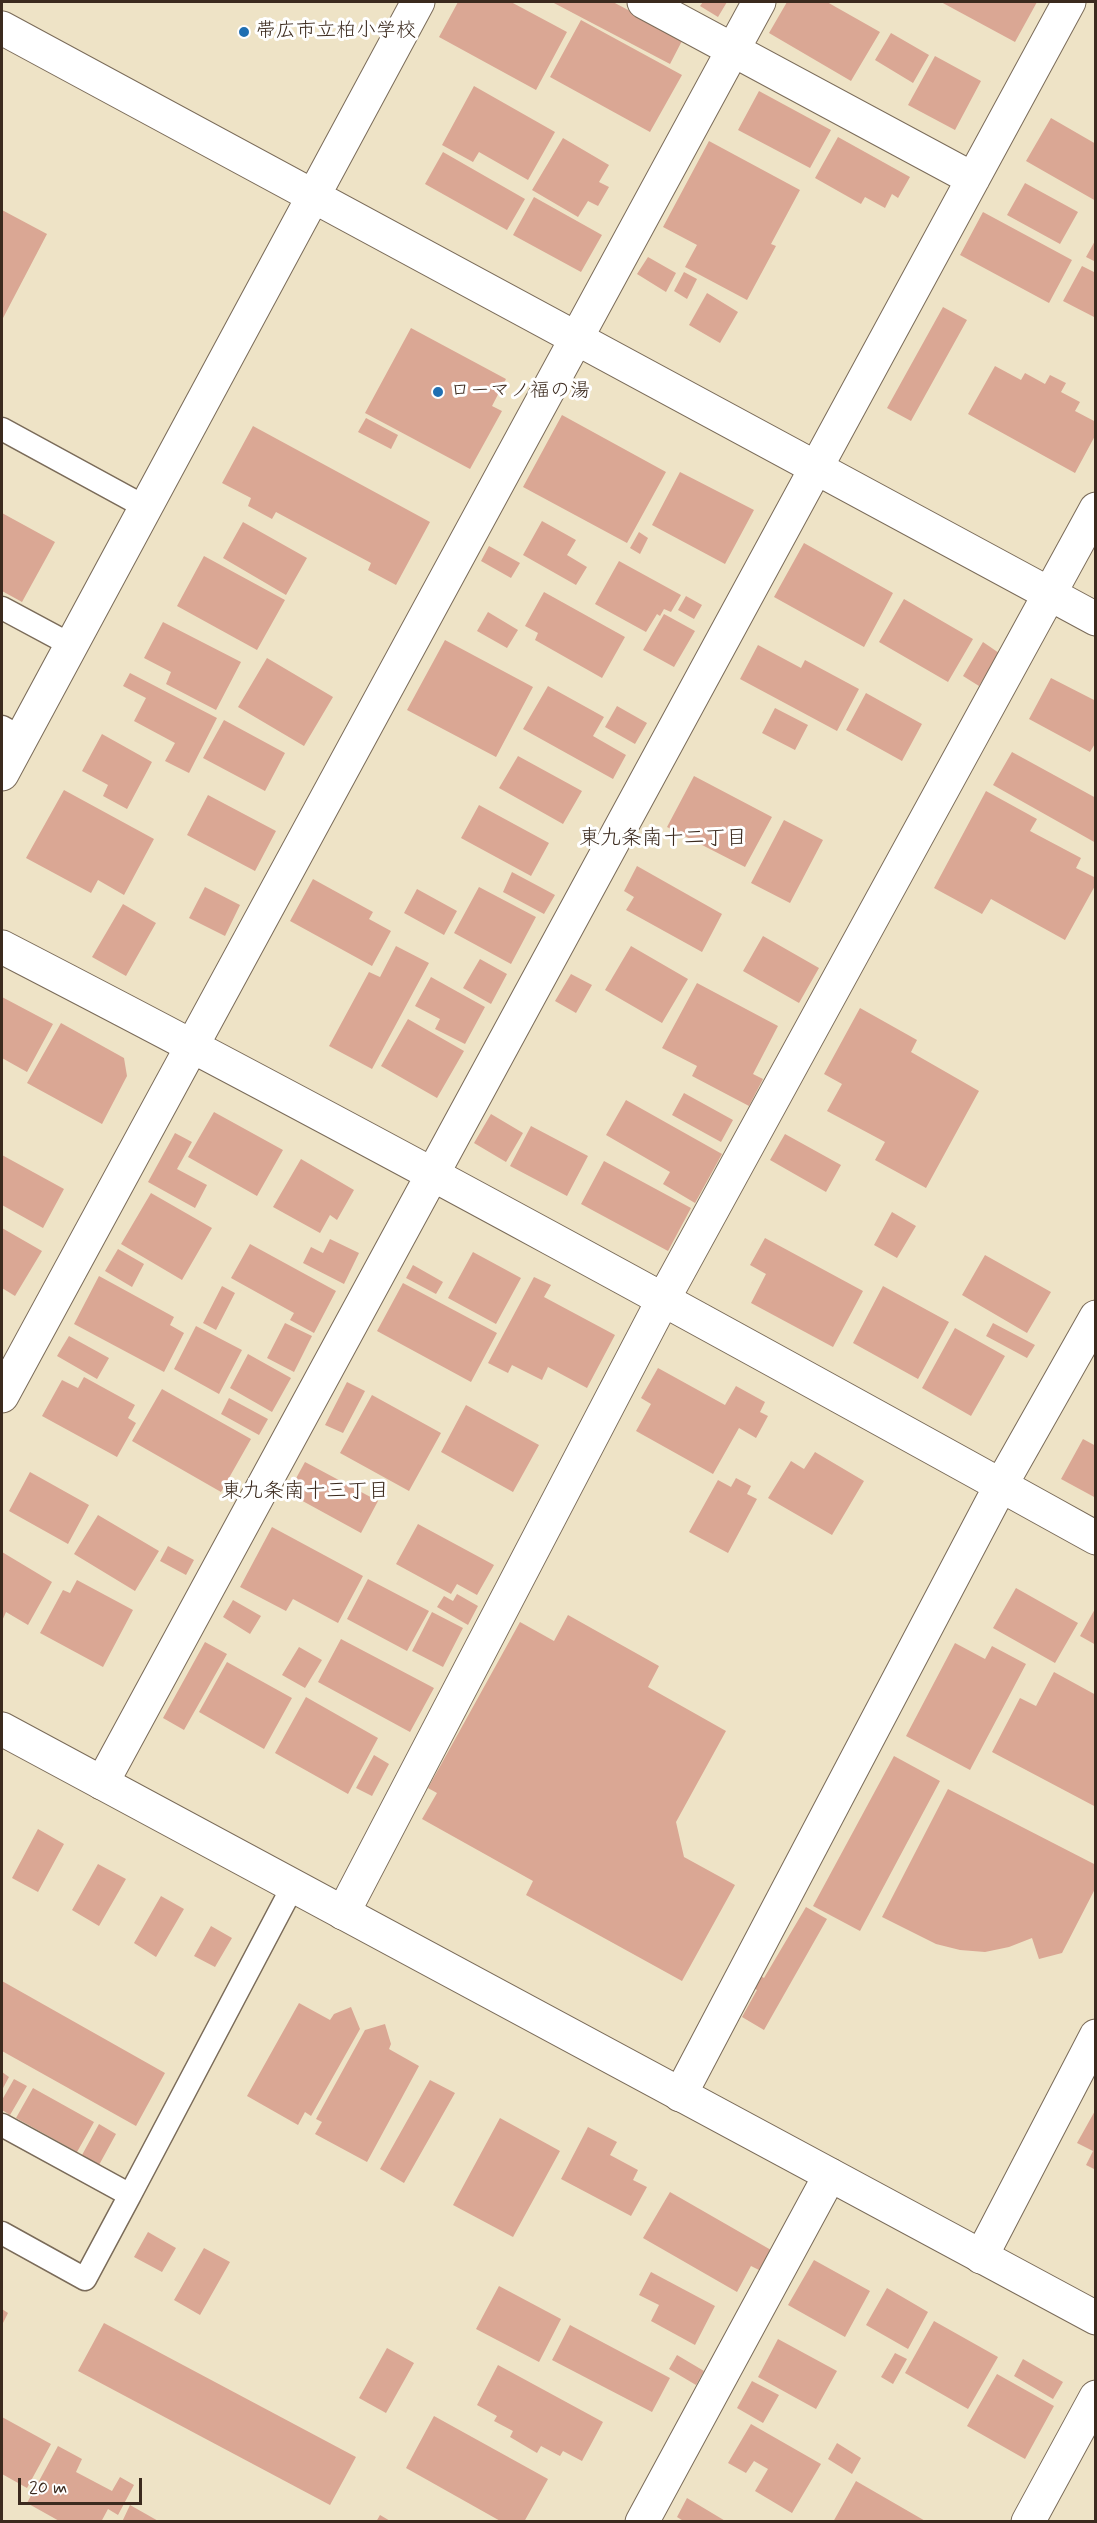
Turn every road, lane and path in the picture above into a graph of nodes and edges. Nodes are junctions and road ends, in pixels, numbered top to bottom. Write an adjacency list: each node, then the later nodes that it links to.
1 (418, 2): 8 (street)
2 (644, 2): 6 (street)
3 (759, 2): 6 (street)
4 (1069, 2): 7 (street)
5 (2, 28): 8 (street)
6 (732, 50): 7 (street); 9 (street)
7 (973, 179): 11 (street)
8 (313, 197): 9 (street); 12 (street)
9 (576, 339): 11 (street); 21 (street)
10 (2, 429): 12 (lane)
11 (816, 467): 14 (street); 22 (street)
12 (144, 507): 17 (street)
13 (1095, 508): 14 (street)
14 (1050, 594): 16 (street); 23 (street)
15 (2, 608): 17 (lane)
16 (1095, 619)
17 (71, 645): 18 (street)
18 (12, 732): 19 (street)
19 (2, 774)
20 (2, 947): 21 (street)
21 (192, 1045): 22 (street); 25 (street)
22 (433, 1176): 23 (street); 29 (street)
23 (664, 1298): 26 (street); 31 (street)
24 (1095, 1317): 26 (street)
25 (2, 1396)
26 (1001, 1485): 27 (street); 33 (street)
27 (1095, 1538)
28 (2, 1730): 29 (street)
29 (102, 1784): 30 (street)
30 (293, 1886): 31 (street); 36 (lane)
31 (343, 1913): 33 (street)
32 (1095, 2036): 38 (street)
33 (680, 2094): 35 (street)
34 (2, 2125): 36 (lane)
35 (830, 2175): 38 (street); 41 (street)
36 (130, 2195): 37 (lane)
37 (2, 2233)
38 (981, 2257): 39 (street)
39 (1095, 2318)
40 (1095, 2397): 42 (street)
41 (642, 2522)
42 (1028, 2522)

